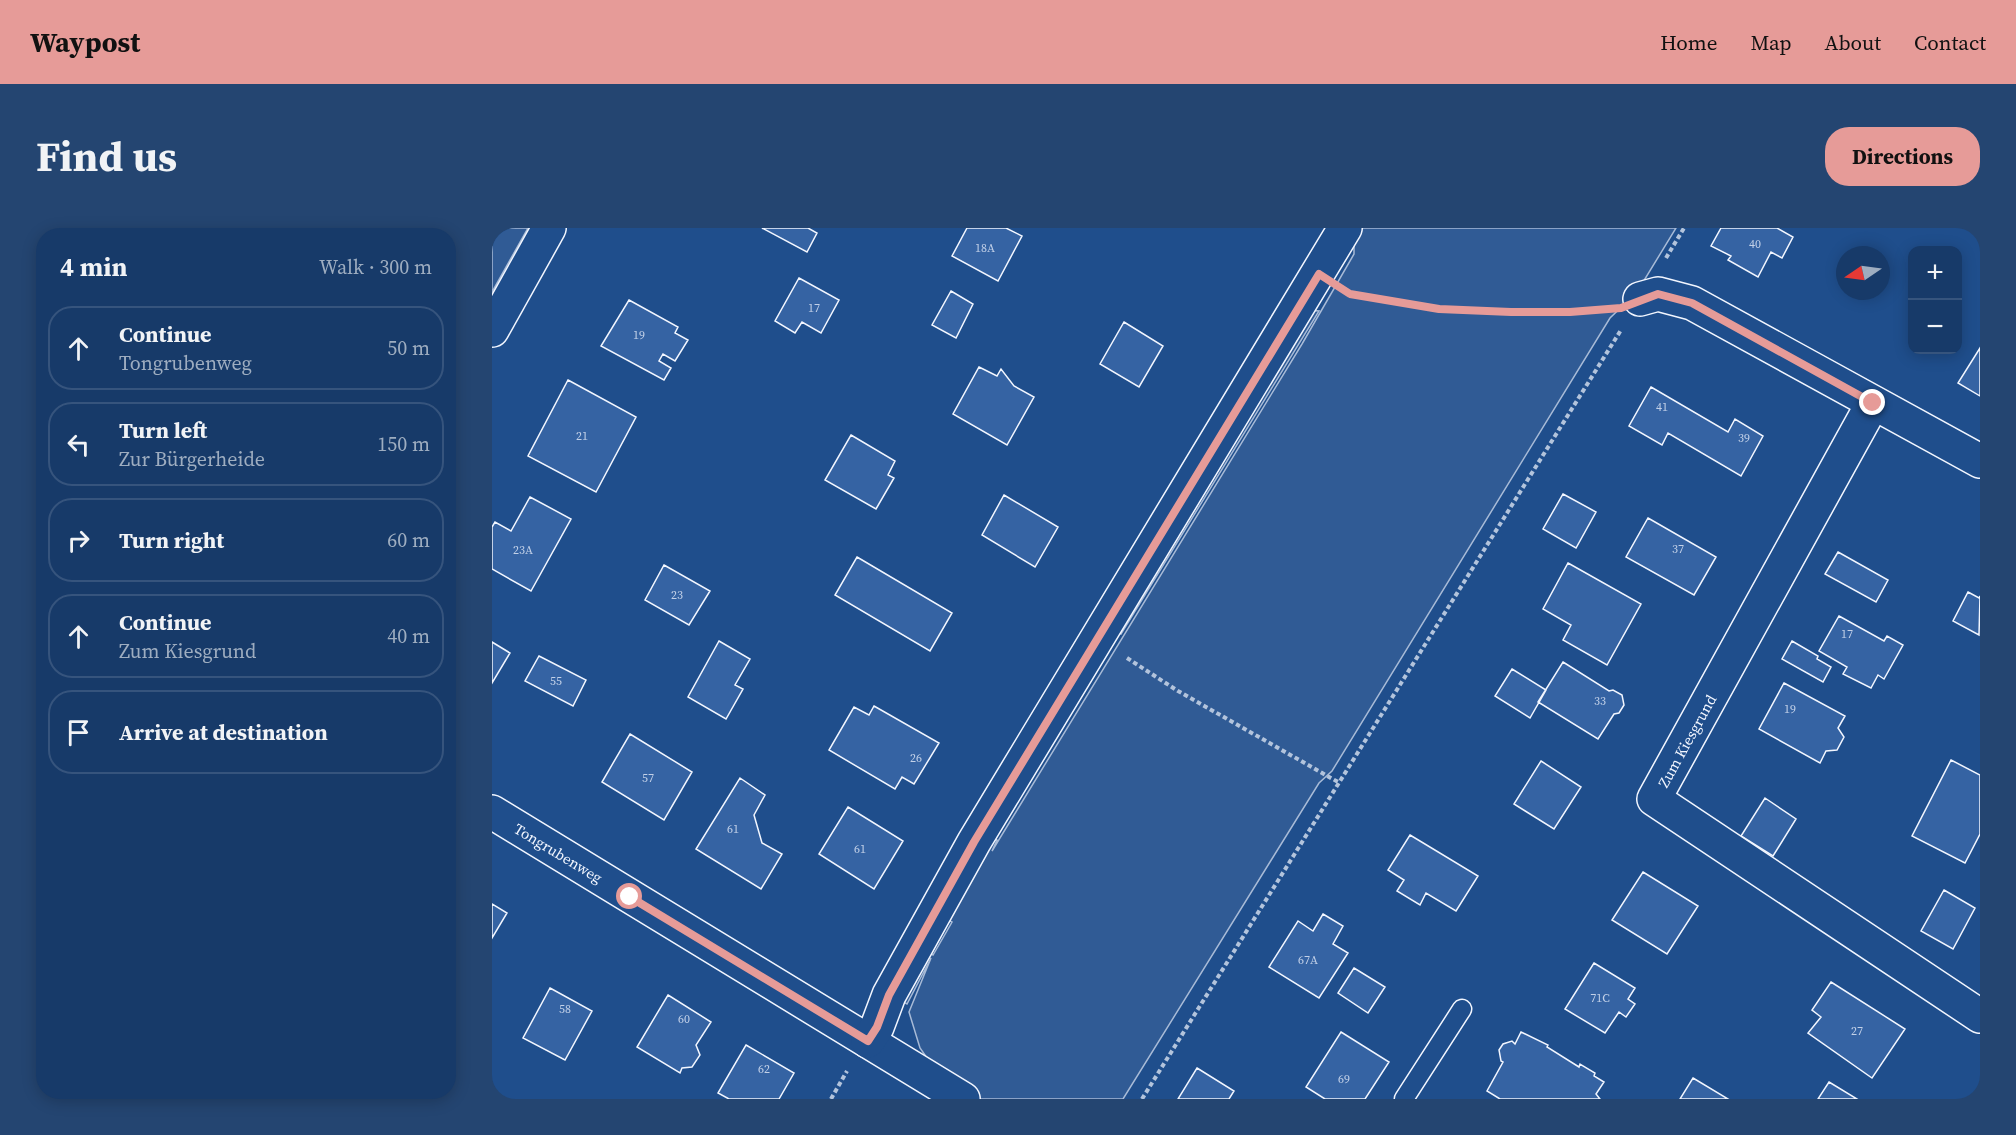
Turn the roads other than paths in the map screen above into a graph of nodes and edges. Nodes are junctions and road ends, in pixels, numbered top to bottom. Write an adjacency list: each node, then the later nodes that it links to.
1 (549, 228): 4 (street)
2 (1345, 228): 10 (street)
3 (1640, 299): 5 (street)
4 (492, 330)
5 (1873, 403): 6 (street); 9 (street, Zum Kiesgrund)
6 (1980, 461)
7 (492, 812): 10 (street, Tongrubenweg)
8 (1462, 1008): 12 (lane)
9 (1980, 1016)
10 (868, 1041): 11 (street, Tongrubenweg)
11 (963, 1099)
12 (1404, 1099)

